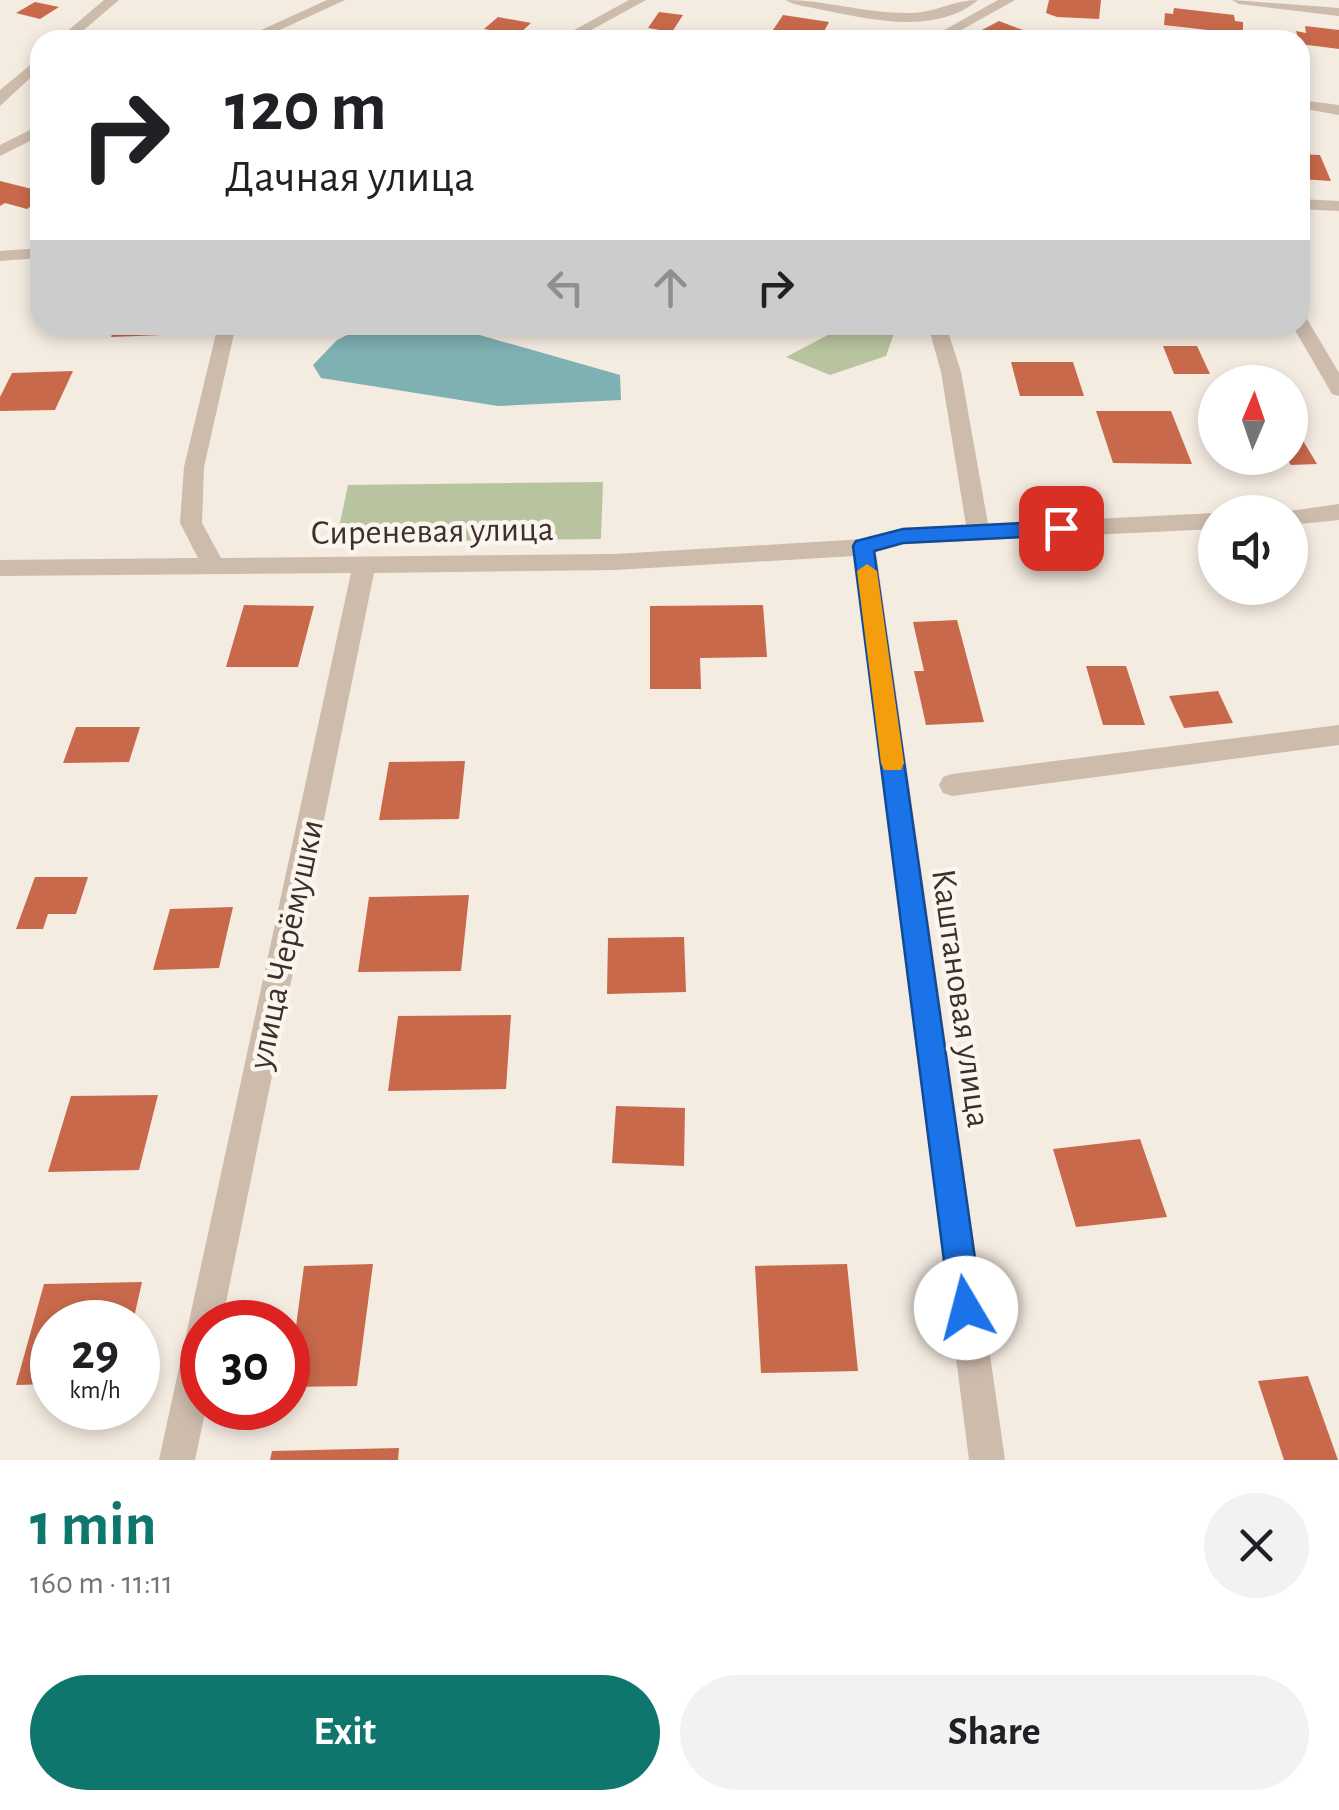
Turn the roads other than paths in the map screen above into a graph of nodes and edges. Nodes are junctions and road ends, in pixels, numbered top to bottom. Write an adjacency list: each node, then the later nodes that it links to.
1 (112, 0): 9 (street)
2 (338, 0): 10 (street)
3 (639, 0): 11 (street)
4 (792, 0): 5 (street)
5 (971, 0)
6 (1008, 0): 12 (street)
7 (1239, 0): 8 (street)
8 (1339, 12)
9 (76, 30)
10 (269, 30)
11 (582, 30)
12 (952, 30)
13 (30, 70): 14 (street)
14 (0, 102)
15 (1310, 106): 16 (street)
16 (1339, 110)
17 (30, 135): 18 (street)
18 (0, 151)
19 (1310, 205): 20 (street)
20 (1339, 206)
21 (30, 254): 22 (street)
22 (0, 256)
23 (224, 335): 34 (street)
24 (940, 335): 30 (street)
25 (1306, 335): 26 (street)
26 (1339, 390)
27 (1339, 512): 28 (street)
28 (1308, 515)
29 (1198, 522): 30 (street, Сиреневая улица)
30 (978, 532): 31 (street, Сиреневая улица)
31 (864, 546): 32 (street, Сиреневая улица); 40 (street, Каштановая улица)
32 (364, 566): 34 (street, Сиреневая улица); 37 (street, улица Черёмушки)
33 (0, 568): 34 (street, Сиреневая улица)
34 (215, 568)
35 (1339, 736): 36 (street)
36 (952, 785)
37 (210, 1300)
38 (182, 1430): 39 (street)
39 (176, 1460)
40 (986, 1460)

